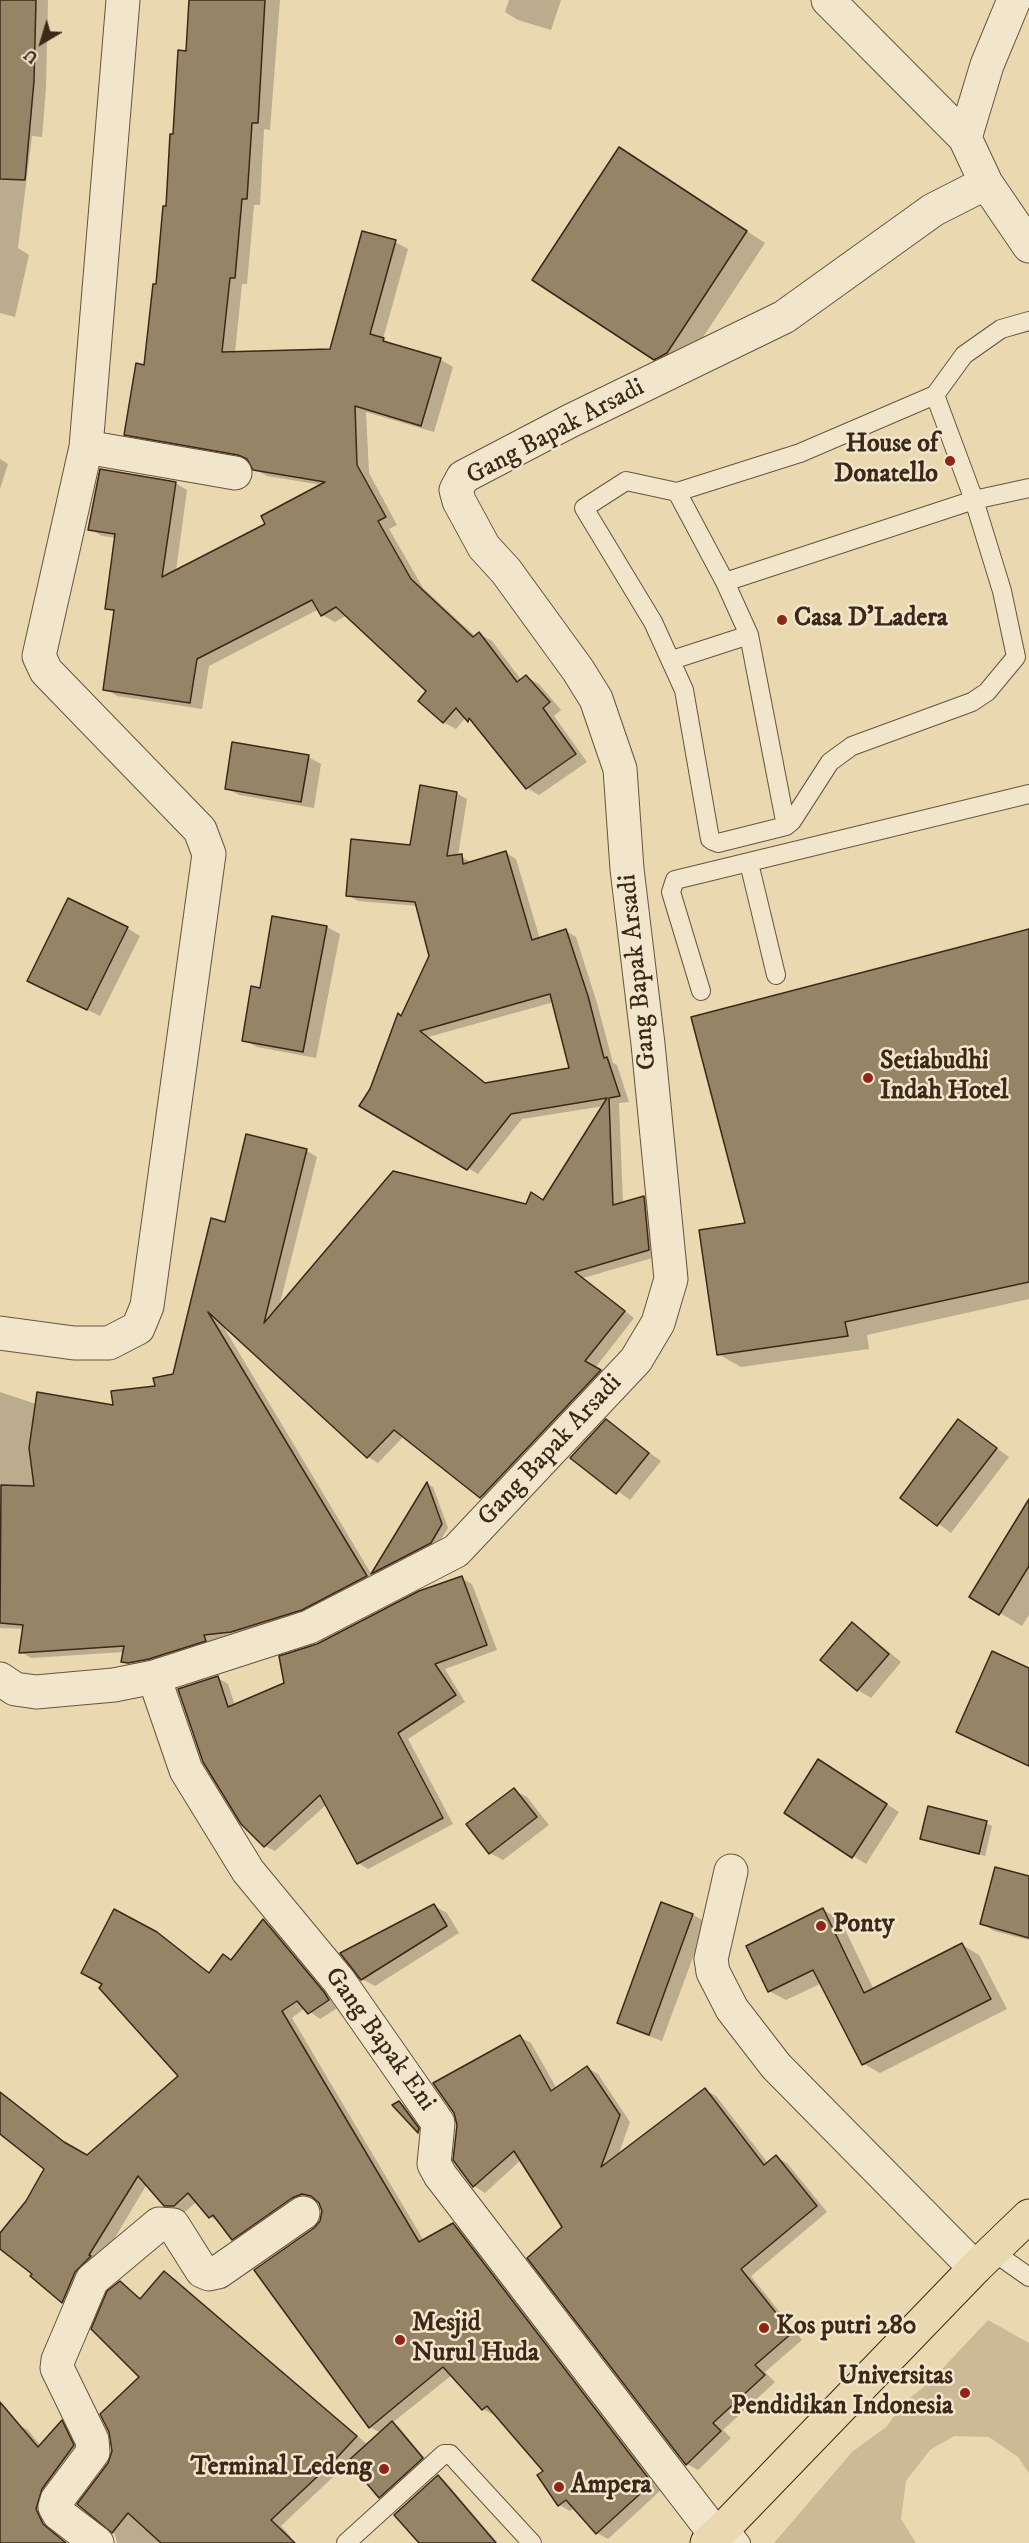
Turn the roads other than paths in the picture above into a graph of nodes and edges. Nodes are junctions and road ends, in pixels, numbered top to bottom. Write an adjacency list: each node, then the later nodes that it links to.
1 (123, 0): 9 (street)
2 (828, 0): 4 (street)
3 (1014, 0): 4 (street)
4 (965, 138): 5 (street)
5 (986, 183): 6 (street); 24 (street, Gang Bapak Arsadi)
6 (1029, 246)
7 (1029, 321): 8 (lane)
8 (935, 395): 12 (lane); 13 (lane)
9 (86, 447): 10 (street); 23 (street)
10 (235, 473)
11 (1029, 488): 13 (lane)
12 (677, 492): 14 (lane); 17 (lane)
13 (974, 500): 14 (lane); 16 (lane)
14 (725, 582): 15 (lane)
15 (750, 635): 17 (lane); 19 (lane)
16 (1023, 656): 19 (lane)
17 (672, 660): 19 (lane)
18 (1029, 794): 20 (lane)
19 (786, 826)
20 (749, 863): 21 (lane); 22 (lane)
21 (776, 975)
22 (701, 991)
23 (0, 1333)
24 (154, 1677): 25 (street, Gang Bapak Arsadi); 31 (street, Gang Bapak Eni)
25 (0, 1679)
26 (731, 1871): 29 (street)
27 (303, 2213): 32 (street)
28 (1025, 2226): 29 (main road)
29 (984, 2260): 30 (lane); 31 (main road)
30 (1029, 2277)
31 (723, 2536)
32 (97, 2543)
33 (346, 2543): 34 (lane)
34 (532, 2543)

